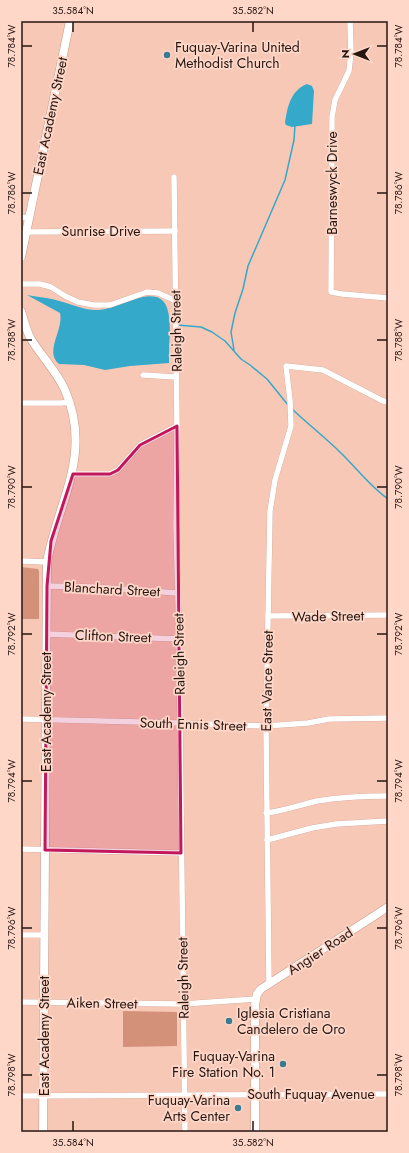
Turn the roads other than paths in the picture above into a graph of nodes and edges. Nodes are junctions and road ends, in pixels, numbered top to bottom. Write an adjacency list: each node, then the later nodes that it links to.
1 (70, 21): 4 (street, East Academy Street)
2 (350, 21): 9 (street, Barneswyck Drive)
3 (174, 177): 5 (street, Raleigh Street)
4 (25, 218): 6 (street, East Academy Street)
5 (175, 231): 6 (street, Sunrise Drive); 10 (street, Raleigh Street)
6 (26, 232): 7 (street, East Academy Street)
7 (21, 257)
8 (21, 284): 10 (street)
9 (388, 298)
10 (176, 301): 13 (street, Raleigh Street)
11 (21, 311): 14 (street, East Academy Street)
12 (143, 376): 13 (street)
13 (176, 377): 17 (street, Raleigh Street)
14 (70, 402): 16 (street); 18 (street, East Academy Street)
15 (388, 402): 24 (street, East Vance Street)
16 (21, 403)
17 (177, 426): 18 (street); 22 (street, Raleigh Street)
18 (73, 474): 20 (street, East Academy Street)
19 (21, 561): 20 (street)
20 (47, 562): 21 (street, East Academy Street)
21 (46, 586): 22 (street, Blanchard Street); 25 (street, East Academy Street)
22 (177, 593): 26 (street, Raleigh Street)
23 (388, 615): 24 (street, Wade Street)
24 (268, 616): 31 (street, East Vance Street)
25 (46, 634): 26 (street, Clifton Street); 29 (street, East Academy Street)
26 (179, 639): 30 (street, Raleigh Street)
27 (388, 718): 31 (street, South Ennis Street)
28 (21, 719): 29 (street, South Ennis Street)
29 (46, 720): 30 (street, South Ennis Street); 37 (street, East Academy Street)
30 (180, 723): 31 (street, South Ennis Street); 38 (street, Raleigh Street)
31 (266, 726): 33 (street, East Vance Street)
32 (388, 796): 33 (street)
33 (266, 813): 35 (street, East Vance Street)
34 (388, 821): 35 (street)
35 (267, 840): 42 (street, East Vance Street)
36 (21, 850): 37 (street)
37 (45, 850): 38 (street); 41 (street, East Academy Street)
38 (181, 852): 46 (street, Raleigh Street)
39 (388, 907): 42 (street, Angier Road)
40 (21, 935): 41 (street)
41 (44, 935): 45 (street, East Academy Street)
42 (269, 984): 43 (street, Angier Road)
43 (256, 999): 46 (street, Aiken Street); 47 (street)
44 (21, 1002): 45 (street, Aiken Street)
45 (44, 1002): 46 (street, Aiken Street); 51 (street, East Academy Street)
46 (183, 1004): 49 (street, Raleigh Street)
47 (255, 1094): 48 (street, South Fuquay Avenue); 49 (street, South Fuquay Avenue); 54 (street)
48 (388, 1094)
49 (184, 1095): 51 (street, South Fuquay Avenue); 53 (street, Raleigh Street)
50 (21, 1096): 51 (street, South Fuquay Avenue)
51 (43, 1096): 52 (street, East Academy Street)
52 (43, 1132)
53 (184, 1132)
54 (255, 1132)

